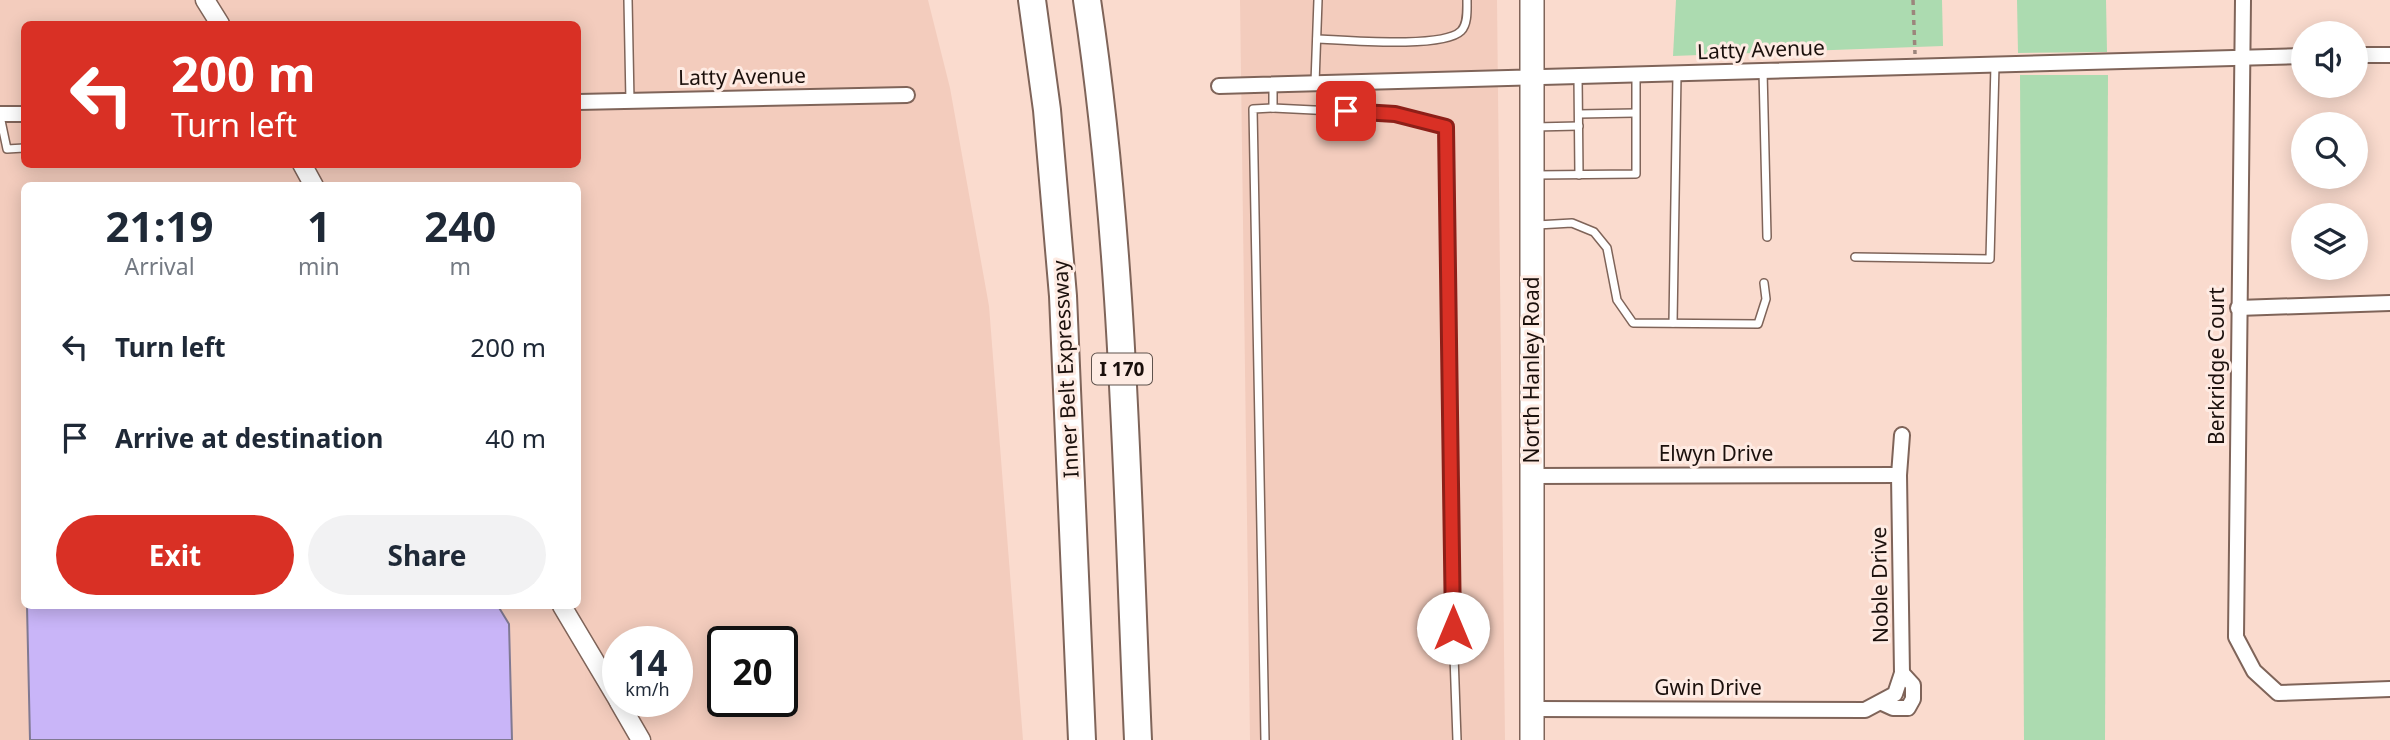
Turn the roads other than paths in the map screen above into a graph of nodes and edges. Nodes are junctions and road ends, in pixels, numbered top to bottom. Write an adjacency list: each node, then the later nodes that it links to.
1 (205, 0): 9 (street)
2 (628, 0): 25 (lane)
3 (1031, 0): 56 (highway, Inner Belt Expressway / I 170)
4 (1087, 0): 57 (highway, I 170)
5 (1318, 0): 10 (lane)
6 (1467, 0): 10 (lane)
7 (1532, 0): 20 (main road, North Hanley Road)
8 (2242, 0): 14 (street, Berkridge Court)
9 (218, 21)
10 (1317, 39): 21 (lane)
11 (2368, 55): 12 (street)
12 (2390, 55)
13 (2291, 56): 14 (street, Latty Avenue)
14 (2241, 57): 15 (street, Latty Avenue); 42 (street, Berkridge Court)
15 (1995, 65): 16 (street, Latty Avenue); 39 (lane)
16 (1763, 71): 17 (street, Latty Avenue); 38 (lane)
17 (1677, 74): 18 (street, Latty Avenue); 43 (lane)
18 (1636, 75): 19 (street, Latty Avenue); 28 (lane)
19 (1578, 76): 20 (street, Latty Avenue); 30 (lane)
20 (1533, 78): 21 (street, Latty Avenue); 33 (main road, North Hanley Road)
21 (1315, 83): 22 (street, Latty Avenue)
22 (1273, 85): 23 (street, Latty Avenue); 27 (lane)
23 (1219, 86)
24 (907, 95): 25 (street, Latty Avenue)
25 (629, 100): 26 (street, Latty Avenue)
26 (581, 102)
27 (1273, 108): 58 (lane); 59 (lane)
28 (1635, 113): 30 (lane); 35 (lane)
29 (21, 114): 31 (street)
30 (1579, 114): 32 (lane)
31 (0, 115): 34 (lane)
32 (1579, 126): 33 (lane); 35 (lane)
33 (1533, 127): 36 (main road, North Hanley Road)
34 (21, 148)
35 (1580, 175): 36 (lane)
36 (1533, 176): 37 (main road, North Hanley Road)
37 (1533, 225): 43 (lane); 46 (main road, North Hanley Road)
38 (1767, 237)
39 (1855, 257)
40 (1764, 283): 43 (lane)
41 (2390, 303): 42 (street)
42 (2238, 308): 50 (street, Berkridge Court)
43 (1673, 323)
44 (1902, 435): 45 (street, Noble Drive)
45 (1899, 475): 46 (street, Elwyn Drive); 48 (street, Noble Drive)
46 (1532, 476): 53 (main road, North Hanley Road)
47 (564, 609): 49 (street)
48 (1902, 673): 51 (street, Noble Drive); 52 (street, Gwin Drive)
49 (602, 674)
50 (2390, 689)
51 (1895, 694): 52 (street, Gwin Drive)
52 (1882, 703): 53 (street, Gwin Drive)
53 (1534, 709): 60 (main road, North Hanley Road)
54 (627, 717): 55 (street)
55 (641, 740)
56 (1082, 740)
57 (1138, 740)
58 (1265, 740)
59 (1458, 740)
60 (1532, 740)

